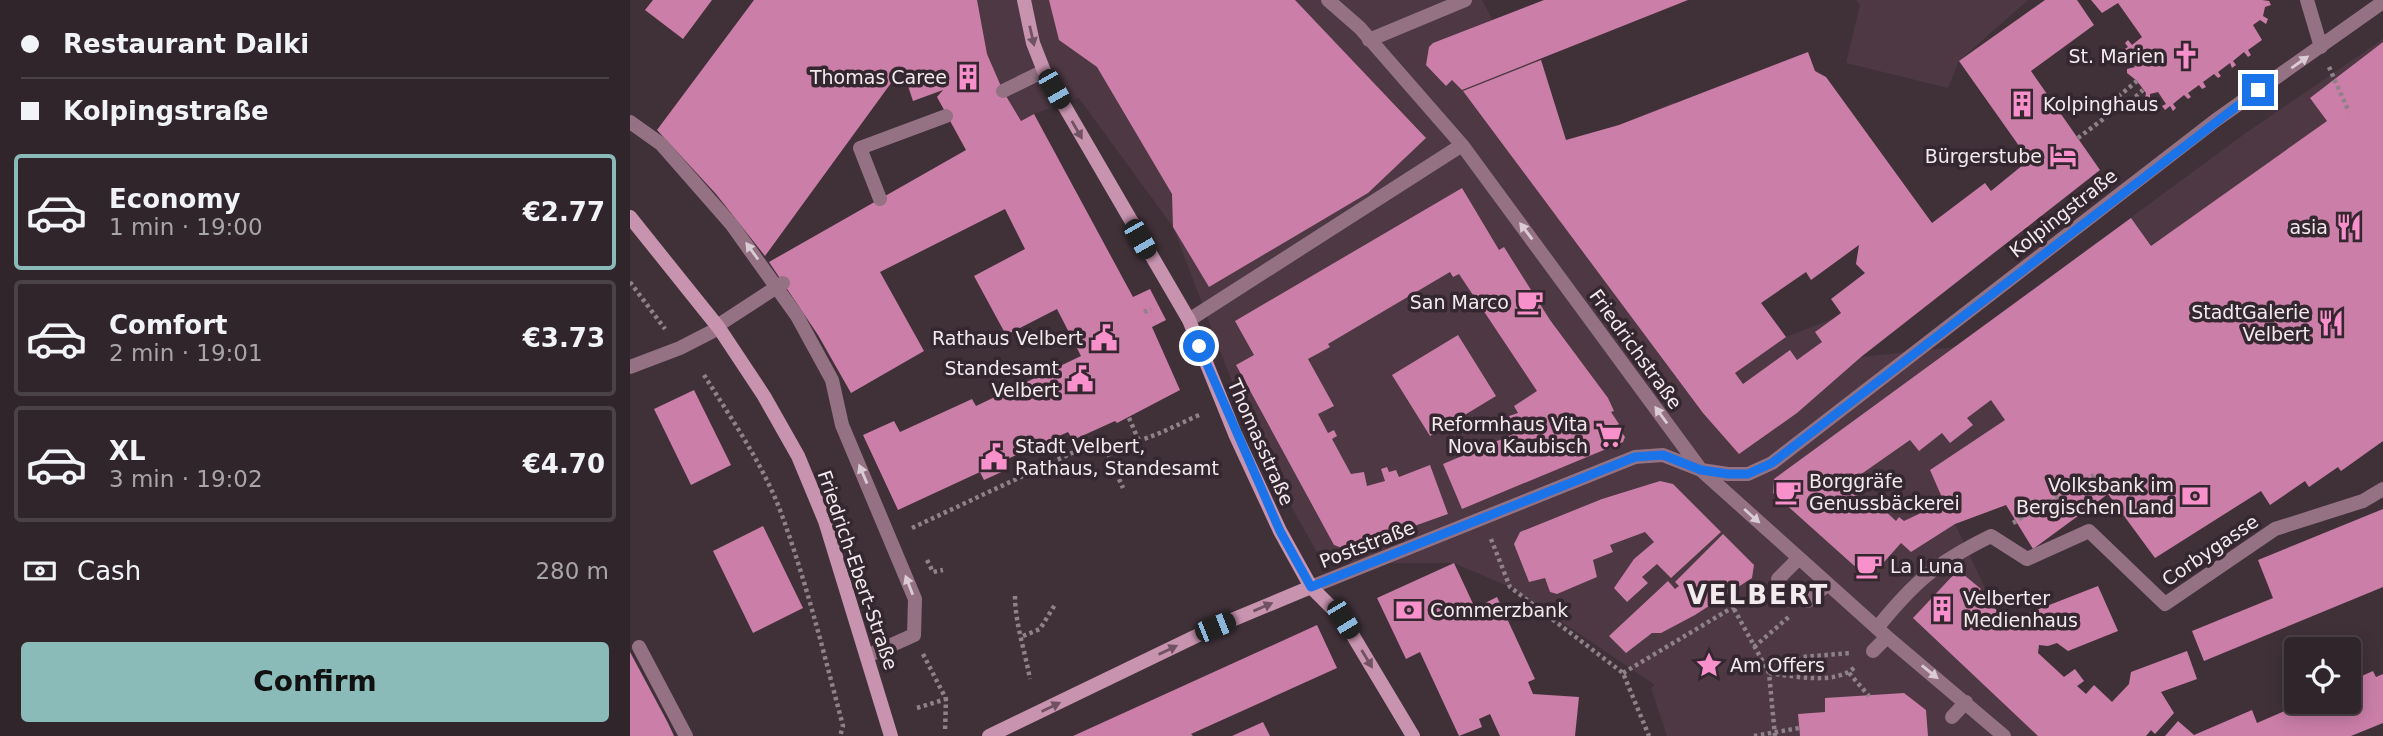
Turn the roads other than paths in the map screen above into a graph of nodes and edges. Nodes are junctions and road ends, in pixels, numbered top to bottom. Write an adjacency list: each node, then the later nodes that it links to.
1 (1024, 0): 8 (street, Thomasstraße, one-way to 8)
2 (1328, 0): 6 (street, Friedrichstraße)
3 (1465, 0): 6 (street)
4 (2307, 0): 7 (street)
5 (2383, 2): 7 (street, Kolpingstraße)
6 (1369, 40): 12 (street, Friedrichstraße)
7 (2321, 47): 19 (street, Kolpingstraße, one-way to 7)
8 (1044, 71): 9 (street); 16 (street, Thomasstraße, one-way to 16)
9 (1003, 91)
10 (946, 117): 13 (street)
11 (630, 122): 15 (street, one-way to 11)
12 (1462, 145): 16 (street); 20 (street, Friedrichstraße, one-way to 12)
13 (880, 199)
14 (630, 217): 17 (street, Friedrich-Ebert-Straße)
15 (781, 284): 17 (street); 30 (street, one-way to 15)
16 (1188, 320): 25 (street, Thomasstraße)
17 (718, 327): 18 (street); 30 (street, Friedrich-Ebert-Straße)
18 (630, 366)
19 (1772, 463): 20 (street, Poststraße)
20 (1701, 470): 22 (street, Friedrichstraße, one-way to 22); 25 (street, Poststraße)
21 (2383, 489): 27 (street, Corbygasse)
22 (1798, 559): 23 (street); 24 (street, Friedrichstraße)
23 (1778, 579)
24 (1828, 584): 26 (street); 27 (street, Friedrichstraße)
25 (1311, 587): 35 (street, Poststraße, one-way to 25); 36 (street, Thomasstraße, one-way to 36)
26 (1808, 601)
27 (1882, 633): 29 (street); 31 (street, Friedrichstraße, one-way to 31)
28 (639, 647): 33 (street)
29 (1873, 651)
30 (867, 656): 34 (street, Friedrich-Ebert-Straße)
31 (1966, 702): 32 (street); 37 (street, Friedrichstraße)
32 (1952, 717)
33 (686, 736)
34 (891, 736)
35 (989, 736)
36 (1413, 736)
37 (2004, 736)

